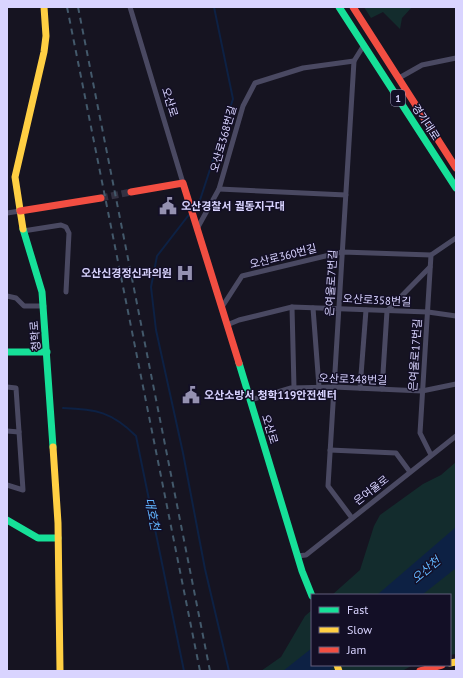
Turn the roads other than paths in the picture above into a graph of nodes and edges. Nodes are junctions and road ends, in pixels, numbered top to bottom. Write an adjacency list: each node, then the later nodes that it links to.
1 (44, 7): 16 (street, 청학로)
2 (130, 7): 10 (street, 오산로)
3 (339, 7): 5 (street, 경기대로 / 1)
4 (354, 7): 8 (street, 경기대로 / 1)
5 (364, 45): 7 (street, 은여울로7번길); 11 (street, 경기대로 / 1)
6 (455, 59): 8 (street)
7 (354, 61): 12 (street, 오산로368번길); 14 (street, 은여울로7번길)
8 (399, 78): 9 (street, 경기대로 / 1)
9 (456, 168)
10 (183, 183): 13 (street); 18 (street, 오산로)
11 (456, 188)
12 (219, 189): 14 (street); 18 (street, 오산로368번길)
13 (131, 192)
14 (346, 195): 21 (street, 은여울로7번길)
15 (101, 198): 16 (street)
16 (20, 211): 17 (street); 19 (street, 청학로)
17 (7, 213)
18 (197, 224): 27 (street, 오산로)
19 (23, 230): 24 (street); 26 (street, 청학로)
20 (456, 238): 22 (street)
21 (342, 252): 22 (street, 오산로360번길); 27 (street, 오산로360번길); 30 (street, 은여울로7번길)
22 (431, 255): 23 (street, 은여울로17번길)
23 (430, 267): 32 (street); 33 (street, 은여울로17번길)
24 (66, 292)
25 (7, 296): 26 (street)
26 (44, 306): 37 (street, 청학로)
27 (222, 307): 35 (street, 오산로)
28 (292, 307): 29 (street, 오산로358번길); 35 (street, 오산로358번길); 42 (street)
29 (313, 308): 30 (street, 오산로358번길); 40 (street)
30 (339, 308): 31 (street, 오산로358번길); 41 (street, 은여울로7번길)
31 (366, 310): 32 (street, 오산로358번길); 43 (street)
32 (387, 311): 33 (street, 오산로358번길); 44 (street)
33 (428, 312): 34 (street, 오산로358번길); 45 (street, 은여울로17번길)
34 (456, 316)
35 (227, 325): 46 (street, 오산로)
36 (7, 352): 37 (street)
37 (48, 352): 56 (street, 청학로)
38 (456, 384): 45 (street, 오산로348번길)
39 (7, 387): 48 (street)
40 (319, 387): 41 (street, 오산로348번길); 42 (street, 오산로348번길)
41 (334, 387): 43 (street, 오산로348번길); 50 (street, 은여울로7번길)
42 (294, 388): 46 (street, 오산로348번길)
43 (360, 388): 44 (street, 오산로348번길)
44 (382, 389): 45 (street, 오산로348번길)
45 (422, 391): 51 (street, 은여울로17번길)
46 (250, 400): 57 (street, 오산로)
47 (7, 432): 48 (street)
48 (19, 432): 53 (street)
49 (456, 436): 51 (street, 은여울로)
50 (330, 450): 52 (street); 54 (street, 은여울로7번길)
51 (431, 455): 52 (street, 은여울로)
52 (410, 472): 54 (street, 은여울로)
53 (7, 485)
54 (352, 518): 57 (street, 은여울로)
55 (7, 520): 56 (street)
56 (58, 538): 60 (street, 청학로)
57 (297, 556): 58 (street, 오산로)
58 (311, 593)
59 (438, 666): 61 (street)
60 (60, 671)
61 (420, 671)

